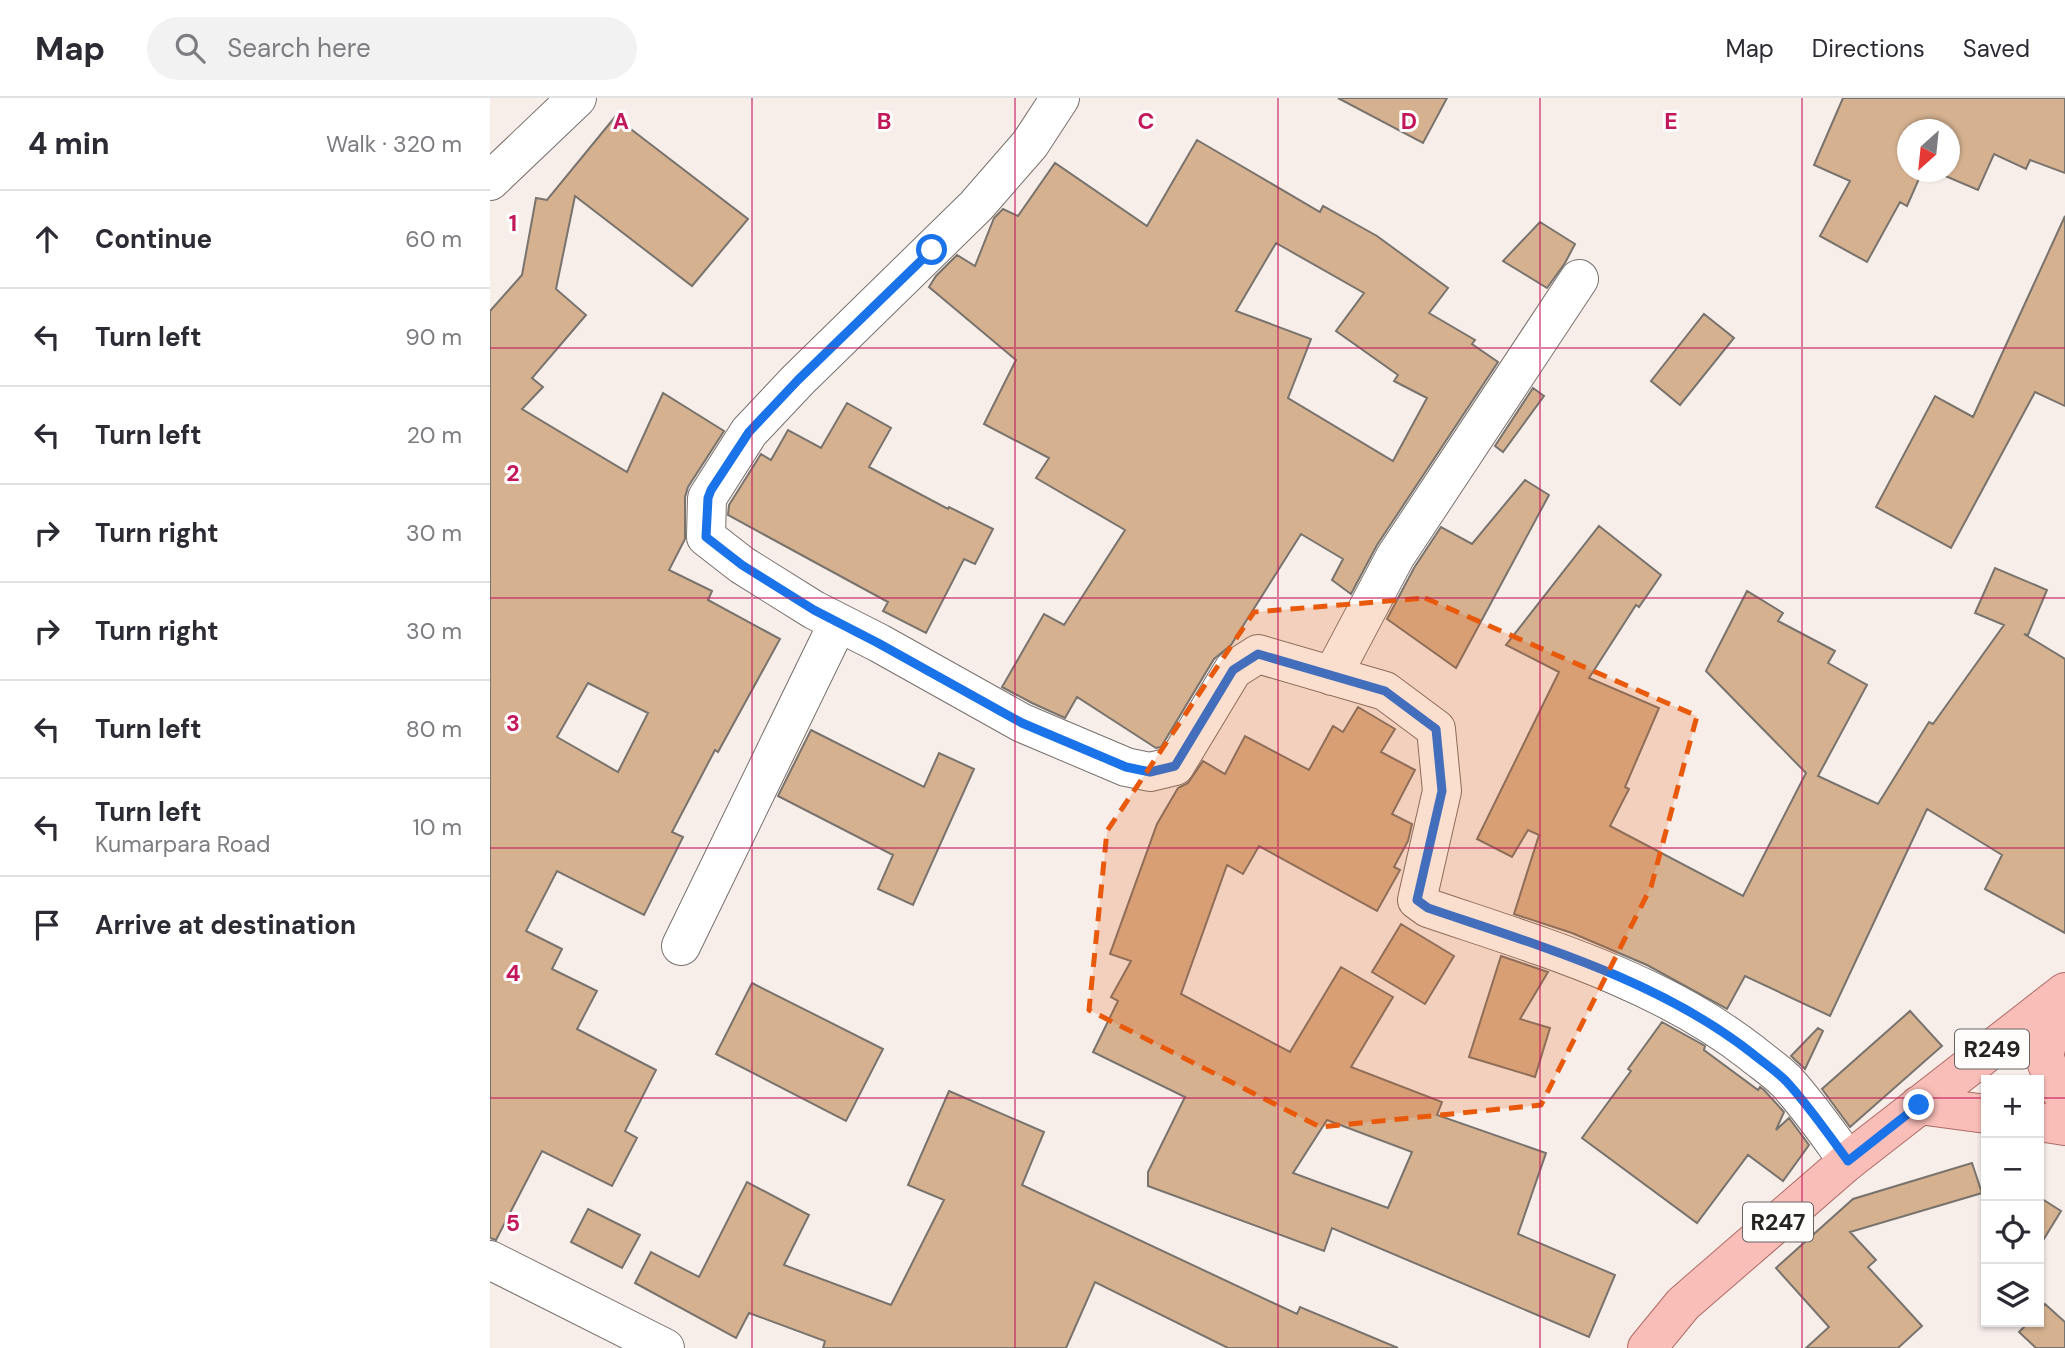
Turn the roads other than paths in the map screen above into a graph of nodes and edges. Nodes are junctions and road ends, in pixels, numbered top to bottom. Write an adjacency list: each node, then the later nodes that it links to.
1 (577, 98): 3 (street)
2 (1060, 98): 5 (street)
3 (490, 181)
4 (1579, 279): 6 (street)
5 (838, 622): 6 (street); 7 (street)
6 (1332, 676): 14 (street)
7 (681, 946)
8 (2062, 994): 9 (main road); 10 (main road, R249)
9 (2065, 1098)
10 (1919, 1105): 11 (main road); 14 (main road, R247)
11 (1981, 1113)
12 (2044, 1123): 13 (main road)
13 (2065, 1126)
14 (1848, 1161): 17 (main road, R247)
15 (490, 1260): 16 (street)
16 (665, 1348)
17 (1647, 1348)

